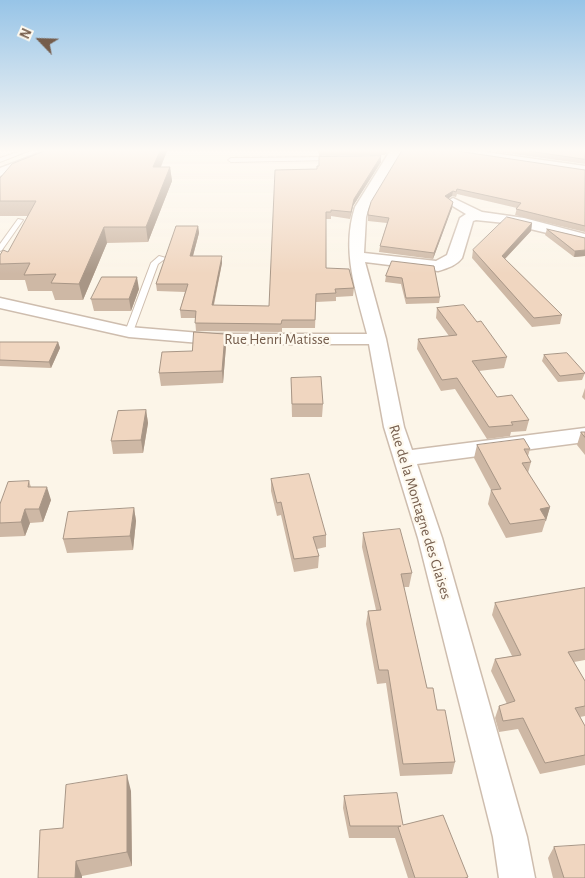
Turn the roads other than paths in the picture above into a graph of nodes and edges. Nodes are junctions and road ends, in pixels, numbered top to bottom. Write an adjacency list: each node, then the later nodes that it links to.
1 (372, 192): 7 (street, Rue de la Montagne des Glaises)
2 (453, 202): 3 (street)
3 (477, 214): 5 (street); 7 (street)
4 (20, 220): 6 (lane)
5 (585, 238)
6 (0, 249)
7 (357, 257): 11 (street, Rue de la Montagne des Glaises)
8 (162, 258): 10 (lane)
9 (0, 303): 10 (street, Rue Henri Matisse)
10 (129, 332): 11 (street, Rue Henri Matisse)
11 (377, 339): 13 (street, Rue de la Montagne des Glaises)
12 (585, 435): 13 (street)
13 (404, 458): 14 (street, Rue de la Montagne des Glaises)
14 (518, 878)

